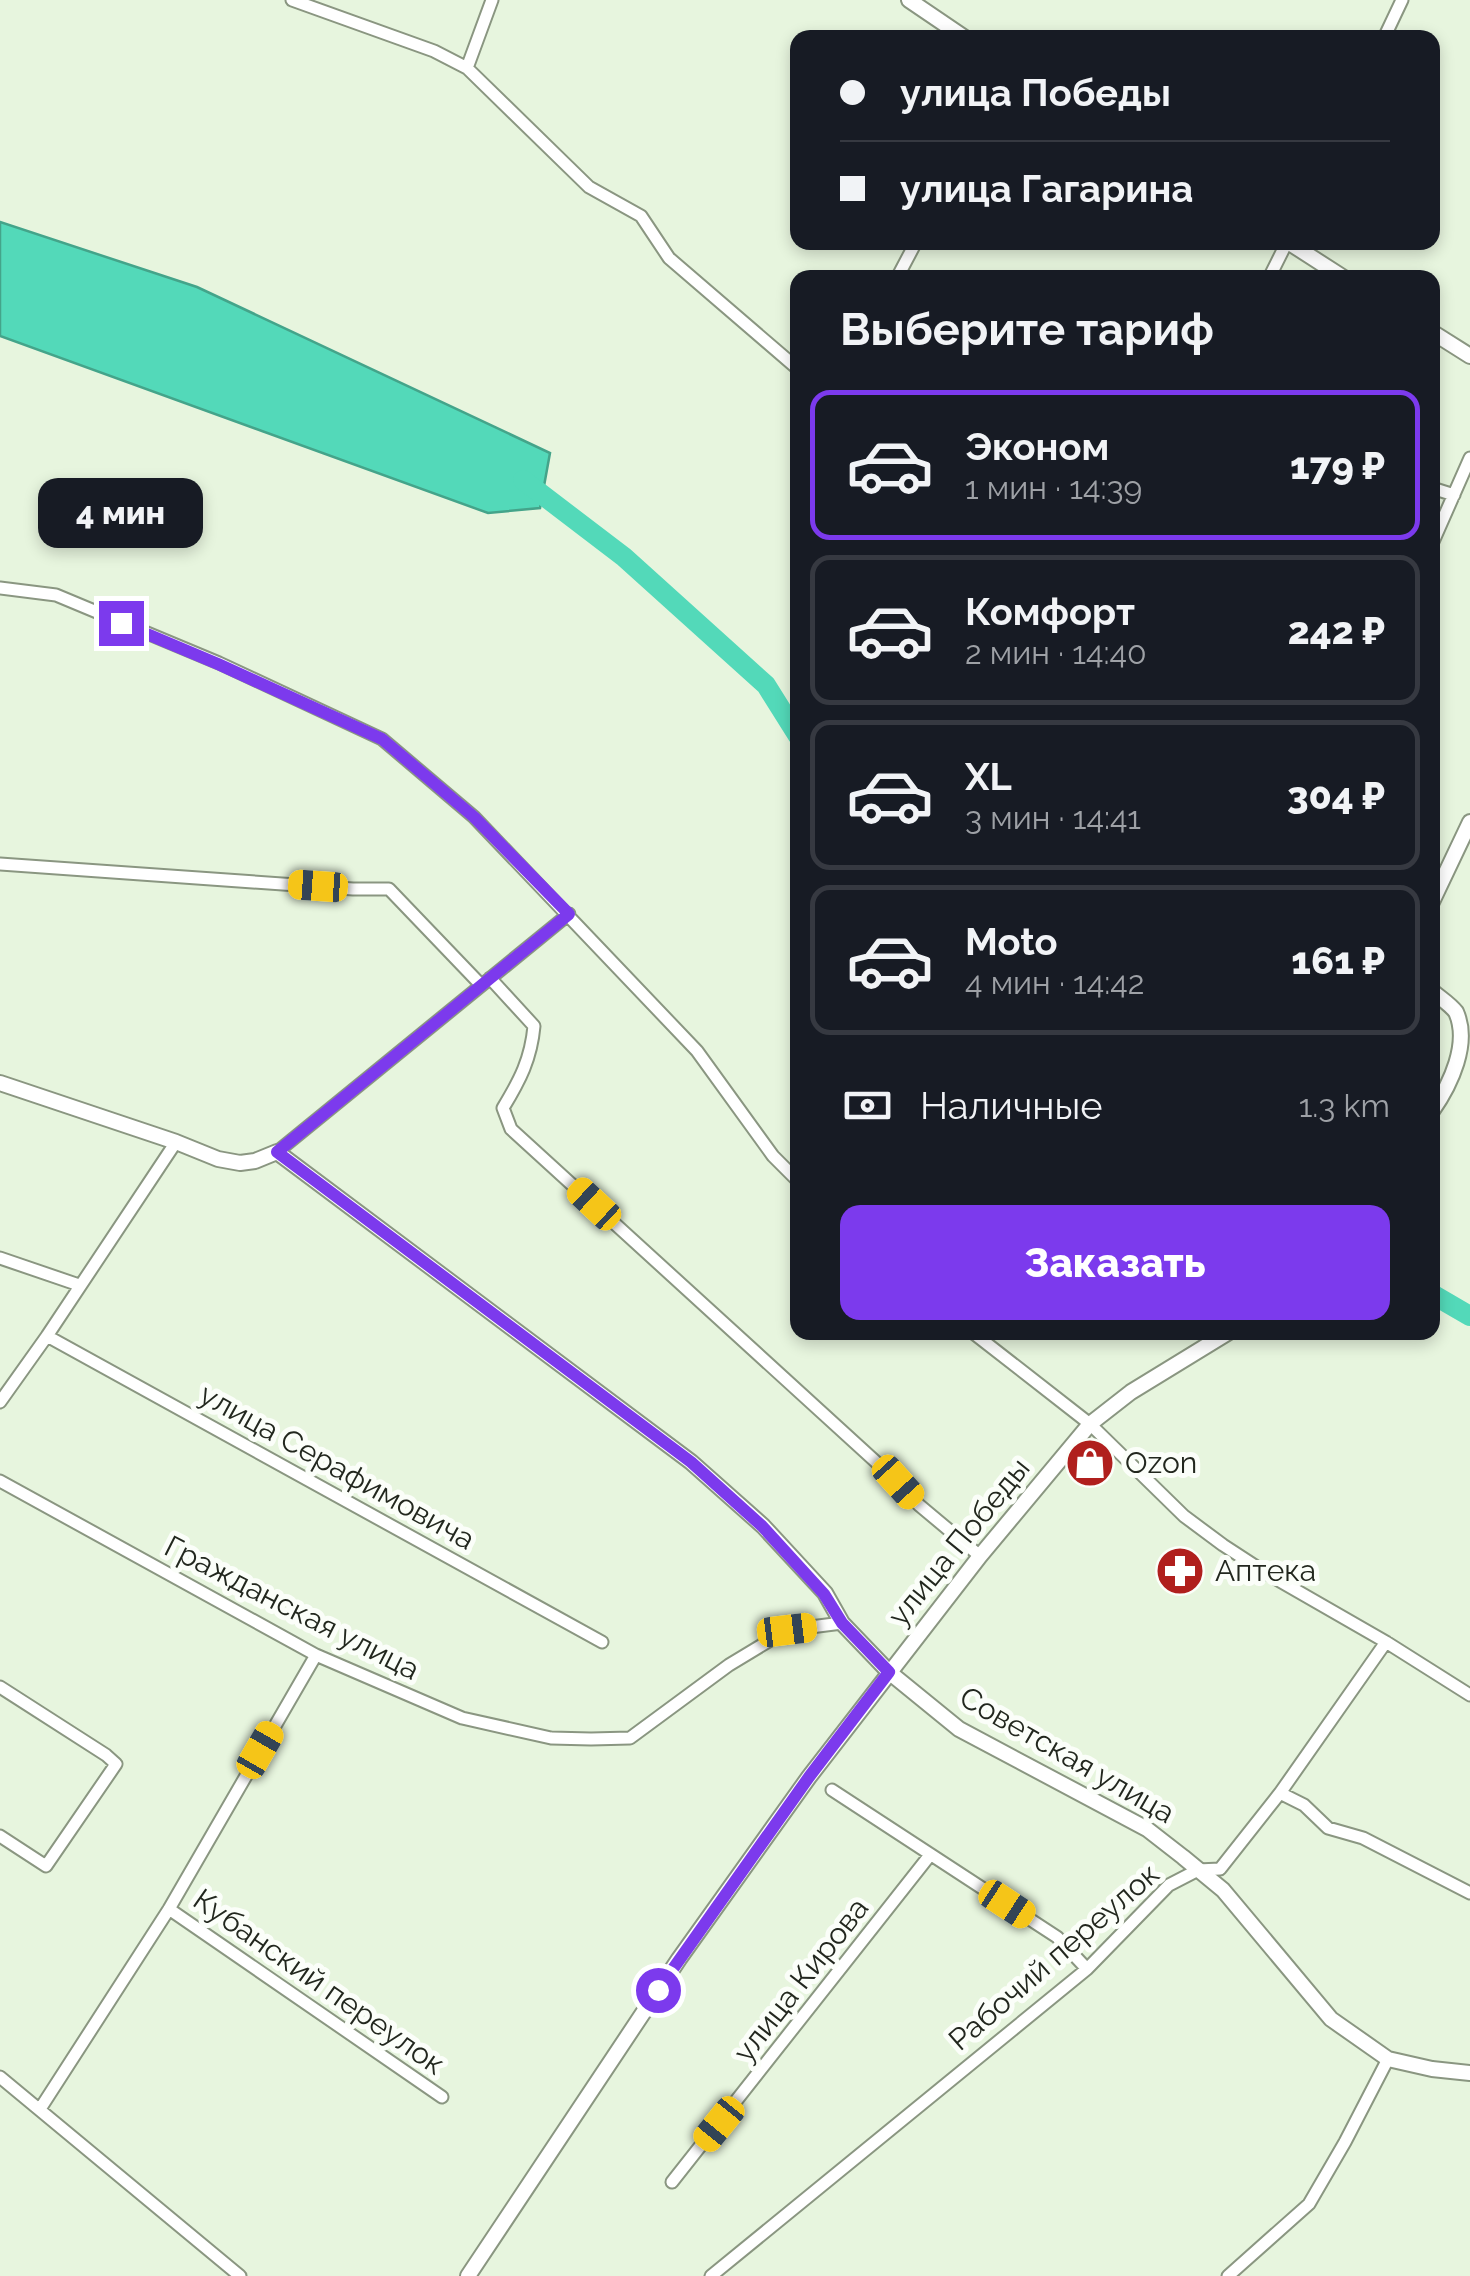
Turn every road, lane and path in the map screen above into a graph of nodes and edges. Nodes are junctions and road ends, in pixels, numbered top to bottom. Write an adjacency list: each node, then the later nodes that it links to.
1 (292, 0): 7 (street)
2 (492, 0): 7 (street)
3 (909, 0): 5 (street)
4 (1402, 0): 6 (street)
5 (953, 30)
6 (1388, 30)
7 (467, 68): 12 (street)
8 (1300, 250): 9 (street)
9 (1331, 270)
10 (1440, 337): 11 (street)
11 (1470, 356)
12 (790, 361)
13 (1470, 458): 15 (street)
14 (1440, 491): 15 (street)
15 (1454, 495): 16 (street)
16 (1440, 526)
17 (0, 588): 21 (street)
18 (1470, 822): 20 (street)
19 (0, 864): 22 (street)
20 (1440, 883)
21 (569, 914): 22 (street); 29 (street)
22 (485, 982): 28 (street); 38 (street)
23 (1440, 998): 24 (street)
24 (1468, 1028): 26 (street)
25 (0, 1082): 27 (street)
26 (1440, 1098)
27 (176, 1142): 28 (street); 31 (street)
28 (277, 1152): 39 (street, Советская улица)
29 (790, 1173)
30 (0, 1258): 31 (street)
31 (79, 1285): 32 (street)
32 (48, 1336): 35 (street); 40 (street, улица Серафимовича)
33 (982, 1340): 36 (street)
34 (1217, 1340): 36 (street, улица Победы)
35 (0, 1402)
36 (1090, 1424): 38 (street, улица Победы); 41 (street)
37 (0, 1481): 42 (street, Гражданская улица)
38 (980, 1556): 43 (street, улица Победы)
39 (842, 1623): 42 (street, Гражданская улица); 43 (street, Советская улица)
40 (602, 1642)
41 (1386, 1642): 45 (street); 47 (street, Рабочий переулок)
42 (316, 1654): 52 (street)
43 (889, 1672): 50 (street, Советская улица); 61 (street, улица Победы)
44 (0, 1687): 48 (street)
45 (1470, 1695)
46 (832, 1790): 49 (street)
47 (1280, 1793): 50 (street, Рабочий переулок); 51 (street)
48 (0, 1836)
49 (930, 1856): 53 (street); 59 (street, улица Кирова)
50 (1198, 1870): 53 (street, Рабочий переулок); 54 (street, Советская улица)
51 (1470, 1893)
52 (168, 1908): 57 (street, Кубанский переулок); 58 (street)
53 (1087, 1968): 62 (street, Рабочий переулок)
54 (1388, 2059): 55 (street, Советская улица); 63 (street)
55 (1470, 2073)
56 (0, 2077): 58 (street)
57 (442, 2097)
58 (40, 2110): 60 (street)
59 (672, 2182)
60 (240, 2276)
61 (468, 2276)
62 (710, 2276)
63 (1228, 2276)

